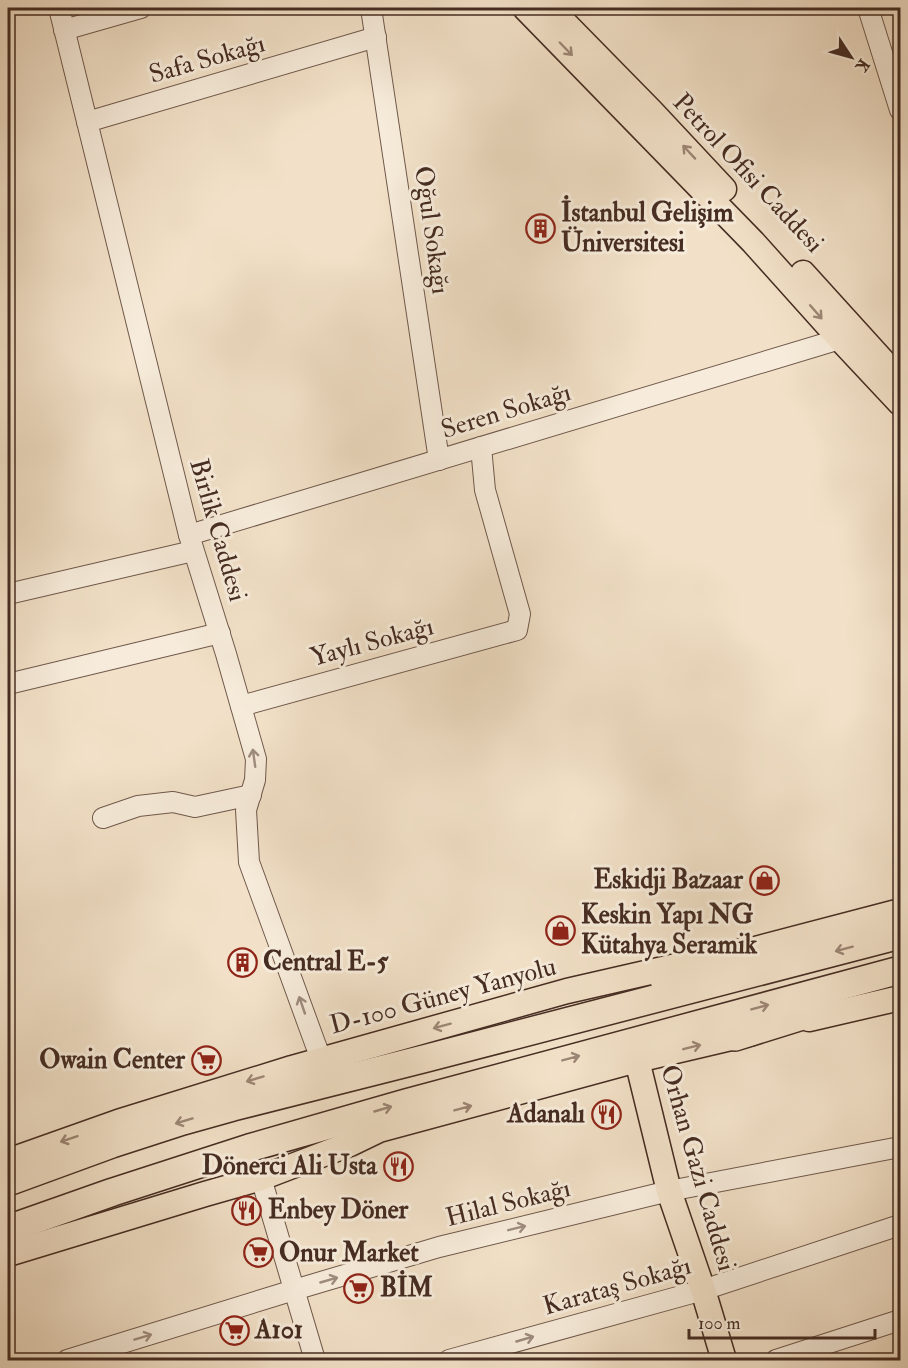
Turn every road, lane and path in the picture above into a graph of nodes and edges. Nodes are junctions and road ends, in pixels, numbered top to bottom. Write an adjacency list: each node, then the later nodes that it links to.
1 (59, 8): 7 (street, Birlik Caddesi)
2 (141, 8): 7 (street)
3 (371, 8): 8 (street, Oğul Sokağı)
4 (525, 8): 11 (main road, Petrol Ofisi Caddesi, one-way to 11)
5 (550, 8): 12 (main road, Petrol Ofisi Caddesi, one-way to 5)
6 (868, 8): 9 (street)
7 (64, 30): 10 (street, Birlik Caddesi)
8 (376, 37): 10 (street, Safa Sokağı); 15 (street, Oğul Sokağı)
9 (900, 110)
10 (87, 122): 16 (street, Birlik Caddesi)
11 (840, 339): 13 (main road, Petrol Ofisi Caddesi); 14 (street, Seren Sokağı)
12 (900, 380)
13 (900, 404)
14 (481, 447): 15 (street, Seren Sokağı); 20 (street, Yaylı Sokağı)
15 (439, 459): 16 (street, Seren Sokağı)
16 (191, 543): 17 (street, Seren Sokağı); 18 (street, Birlik Caddesi)
17 (8, 594)
18 (220, 633): 19 (street); 20 (street, Birlik Caddesi)
19 (8, 684)
20 (241, 706): 21 (street, Birlik Caddesi, one-way to 20)
21 (251, 795): 22 (street); 30 (street, Birlik Caddesi, one-way to 21)
22 (103, 818)
23 (900, 911): 25 (main road, D-100 Güney Yanyolu)
24 (900, 935): 32 (highway, one-way to 32)
25 (744, 952): 30 (main road, D-100 Güney Yanyolu, one-way to 30); 32 (highway)
26 (900, 970): 40 (highway, one-way to 26)
27 (900, 988): 29 (highway)
28 (900, 998): 29 (main road)
29 (735, 1037): 31 (main road, one-way to 29)
30 (325, 1058): 35 (main road, D-100 Güney Yanyolu, one-way to 35)
31 (637, 1060): 33 (main road, one-way to 31); 38 (main road, Orhan Gazi Caddesi)
32 (342, 1080): 37 (highway, one-way to 37)
33 (379, 1130): 36 (main road); 41 (highway)
34 (900, 1147): 38 (street, Hilal Sokağı)
35 (8, 1161)
36 (261, 1178): 42 (main road); 43 (street)
37 (8, 1182)
38 (669, 1191): 43 (street, Hilal Sokağı, one-way to 38); 44 (main road, Orhan Gazi Caddesi)
39 (900, 1225): 44 (street, Karataş Sokağı)
40 (8, 1229)
41 (8, 1239)
42 (8, 1254)
43 (294, 1290): 46 (street, Hilal Sokağı, one-way to 43); 47 (street)
44 (703, 1290): 48 (street, Karataş Sokağı, one-way to 44); 49 (main road, Orhan Gazi Caddesi)
45 (900, 1320): 50 (street)
46 (67, 1360)
47 (315, 1360)
48 (449, 1360)
49 (724, 1360)
50 (776, 1360)

